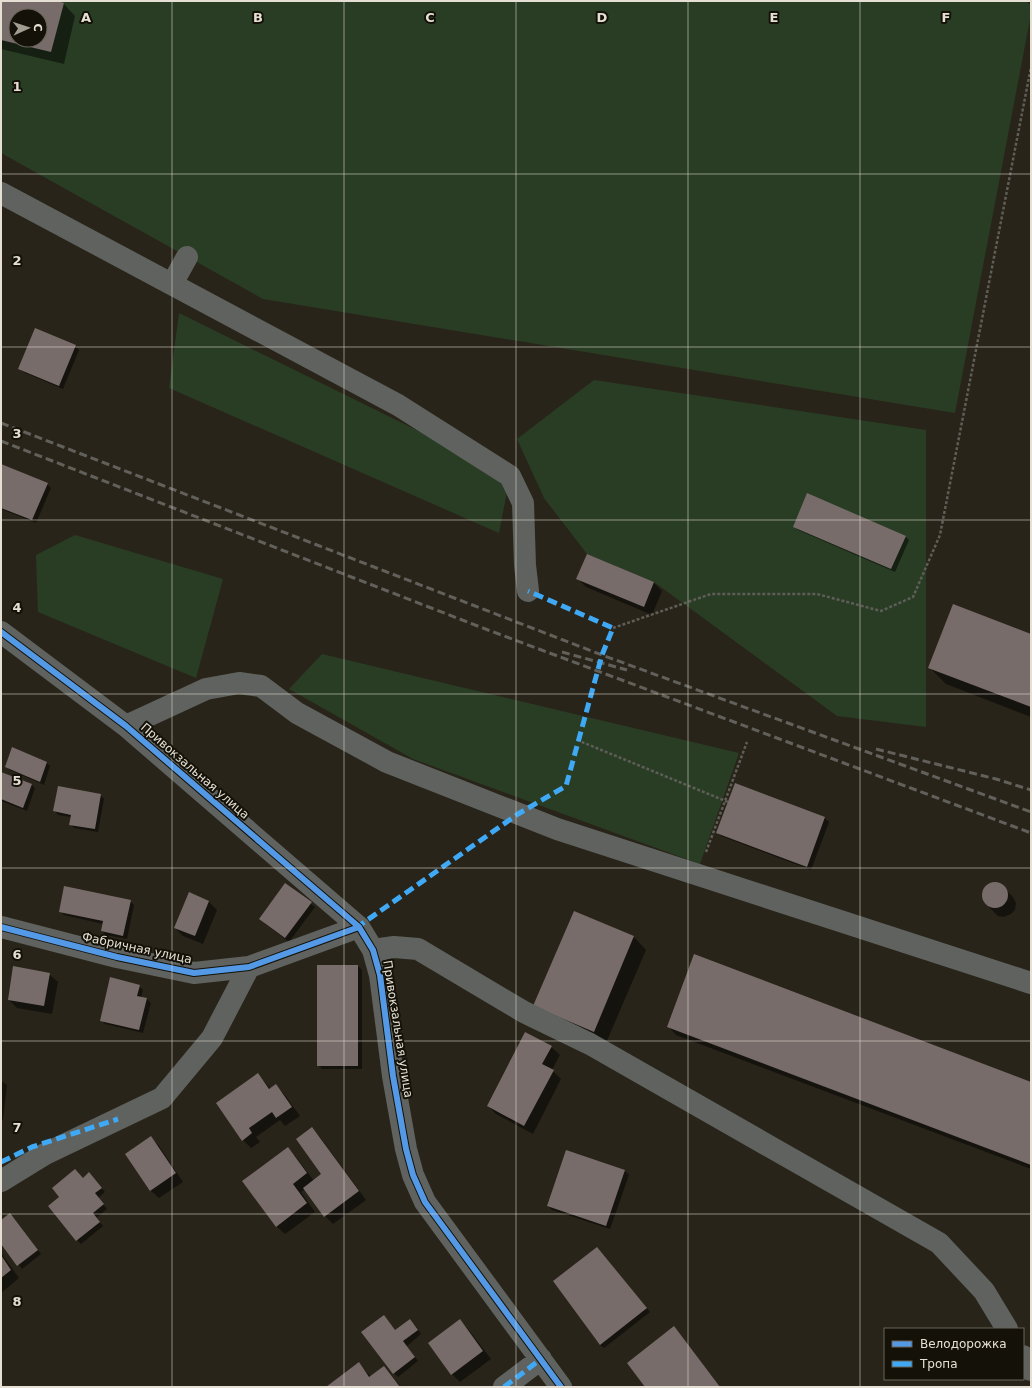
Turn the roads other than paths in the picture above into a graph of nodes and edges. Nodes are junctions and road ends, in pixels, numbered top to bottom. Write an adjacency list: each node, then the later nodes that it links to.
1 (1, 193): 3 (street)
2 (187, 257): 3 (street)
3 (172, 284): 4 (street)
4 (528, 591)
5 (1, 632): 6 (street, Привокзальная улица)
6 (126, 726): 8 (street, Привокзальная улица); 11 (street)
7 (1, 927): 10 (street, Фабричная улица)
8 (359, 927): 9 (street, Привокзальная улица); 10 (street, Фабричная улица)
9 (373, 950): 13 (street); 15 (street, Привокзальная улица)
10 (248, 967): 12 (street)
11 (1031, 983)
12 (1, 1181)
13 (1006, 1328)
14 (1024, 1358): 16 (street)
15 (541, 1359): 17 (street); 18 (street, Привокзальная улица)
16 (1031, 1370)
17 (504, 1387)
18 (561, 1387)

